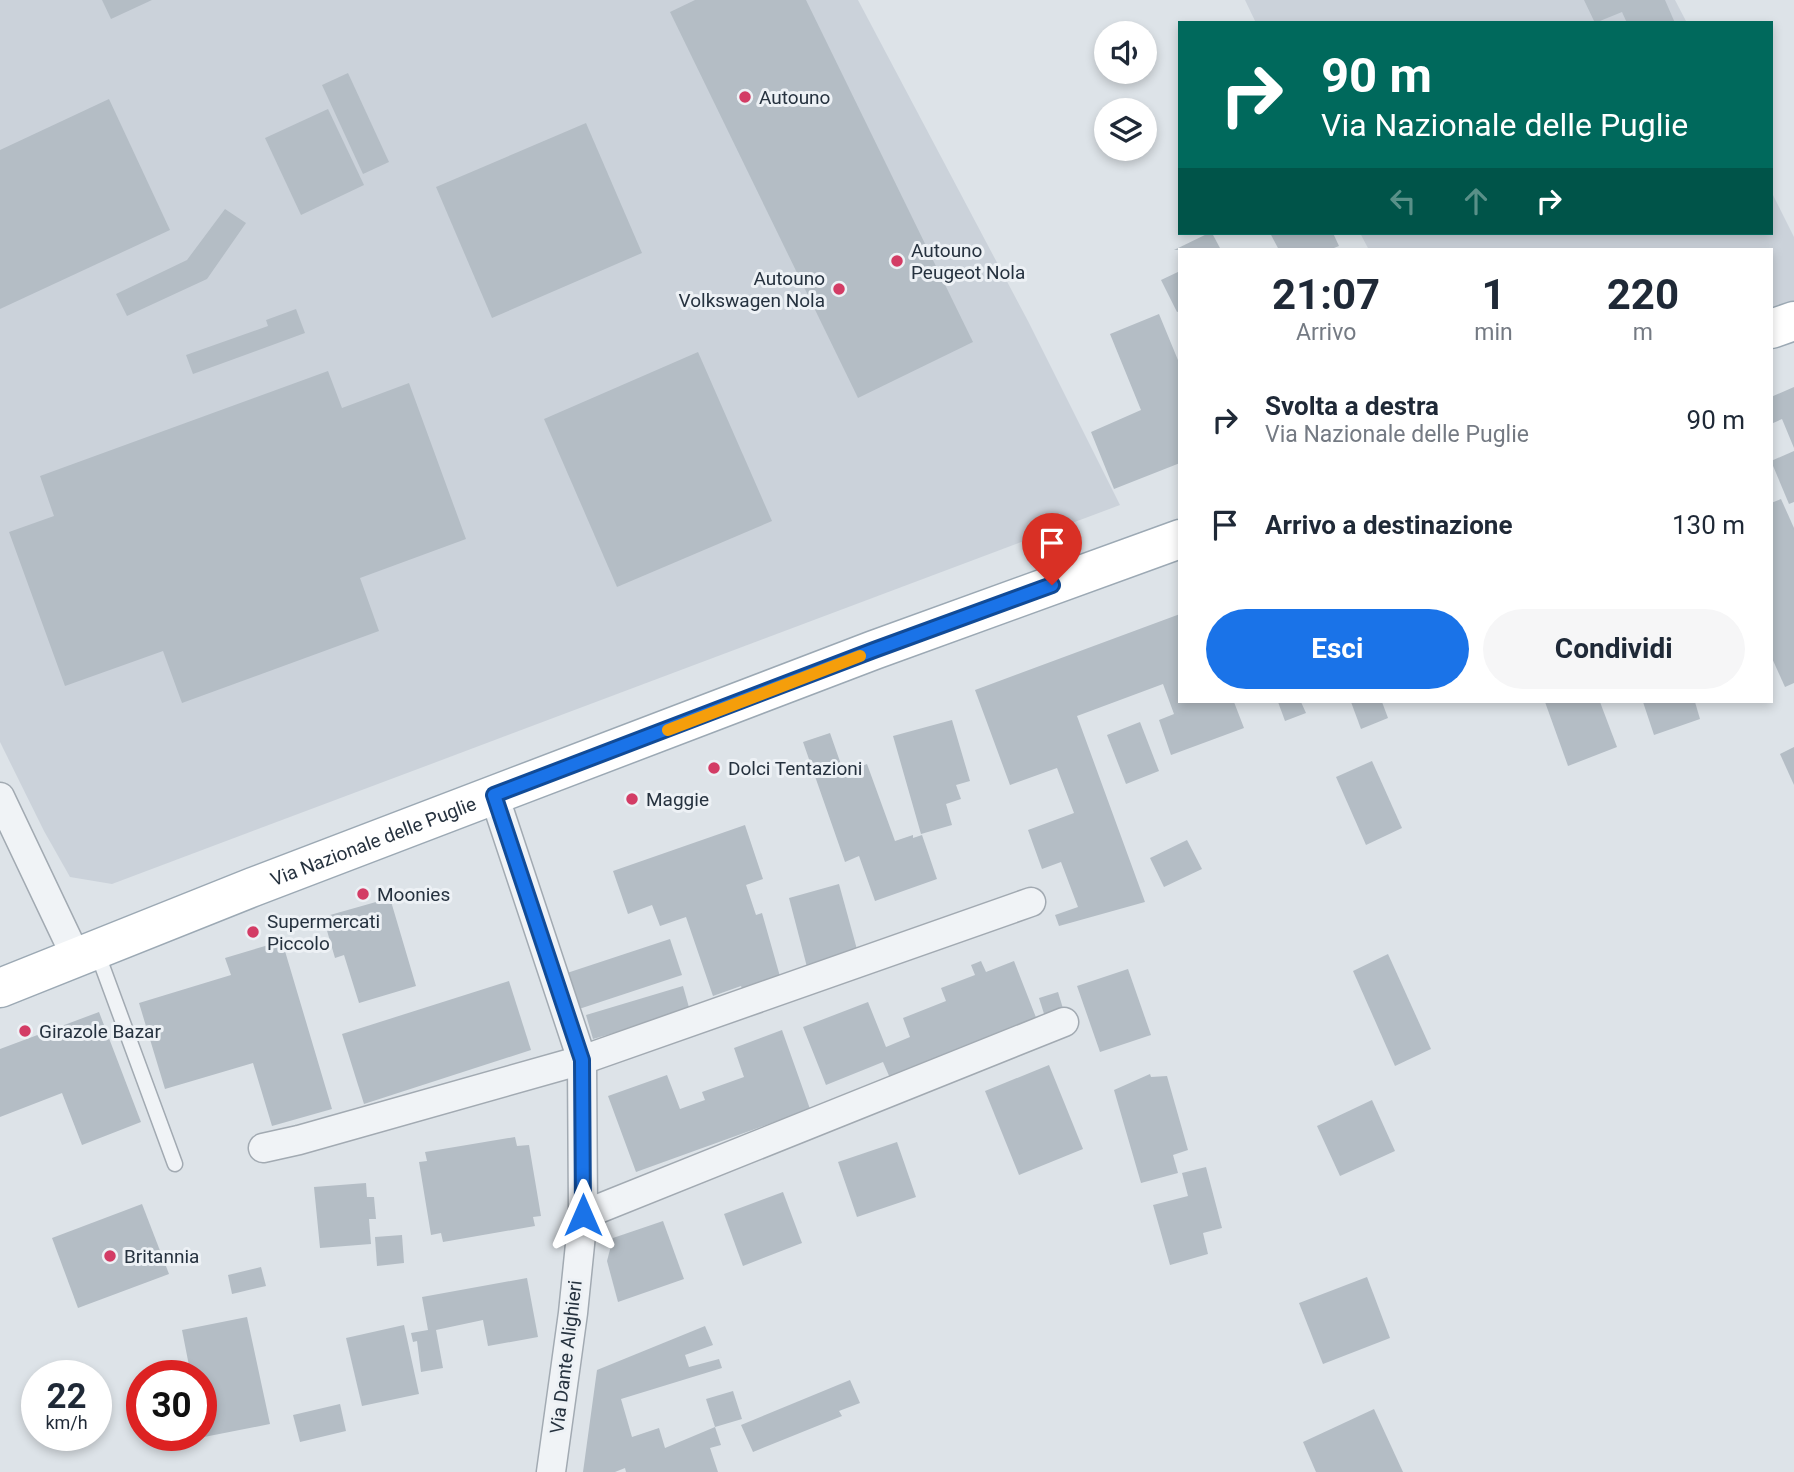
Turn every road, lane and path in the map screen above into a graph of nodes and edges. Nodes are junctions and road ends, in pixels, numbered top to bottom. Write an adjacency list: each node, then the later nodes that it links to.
1 (1794, 321): 2 (main road)
2 (1773, 328)
3 (1178, 540): 4 (main road, Via Nazionale delle Puglie)
4 (494, 795): 7 (main road, Via Nazionale delle Puglie); 10 (street, Via Dante Alighieri)
5 (0, 797): 7 (street)
6 (1031, 902): 10 (street)
7 (86, 954): 8 (main road, Via Nazionale delle Puglie); 12 (lane)
8 (0, 988)
9 (1064, 1022): 13 (street)
10 (582, 1060): 11 (street); 13 (street, Via Dante Alighieri)
11 (263, 1148)
12 (175, 1164)
13 (583, 1215): 14 (street, Via Dante Alighieri)
14 (551, 1472)

